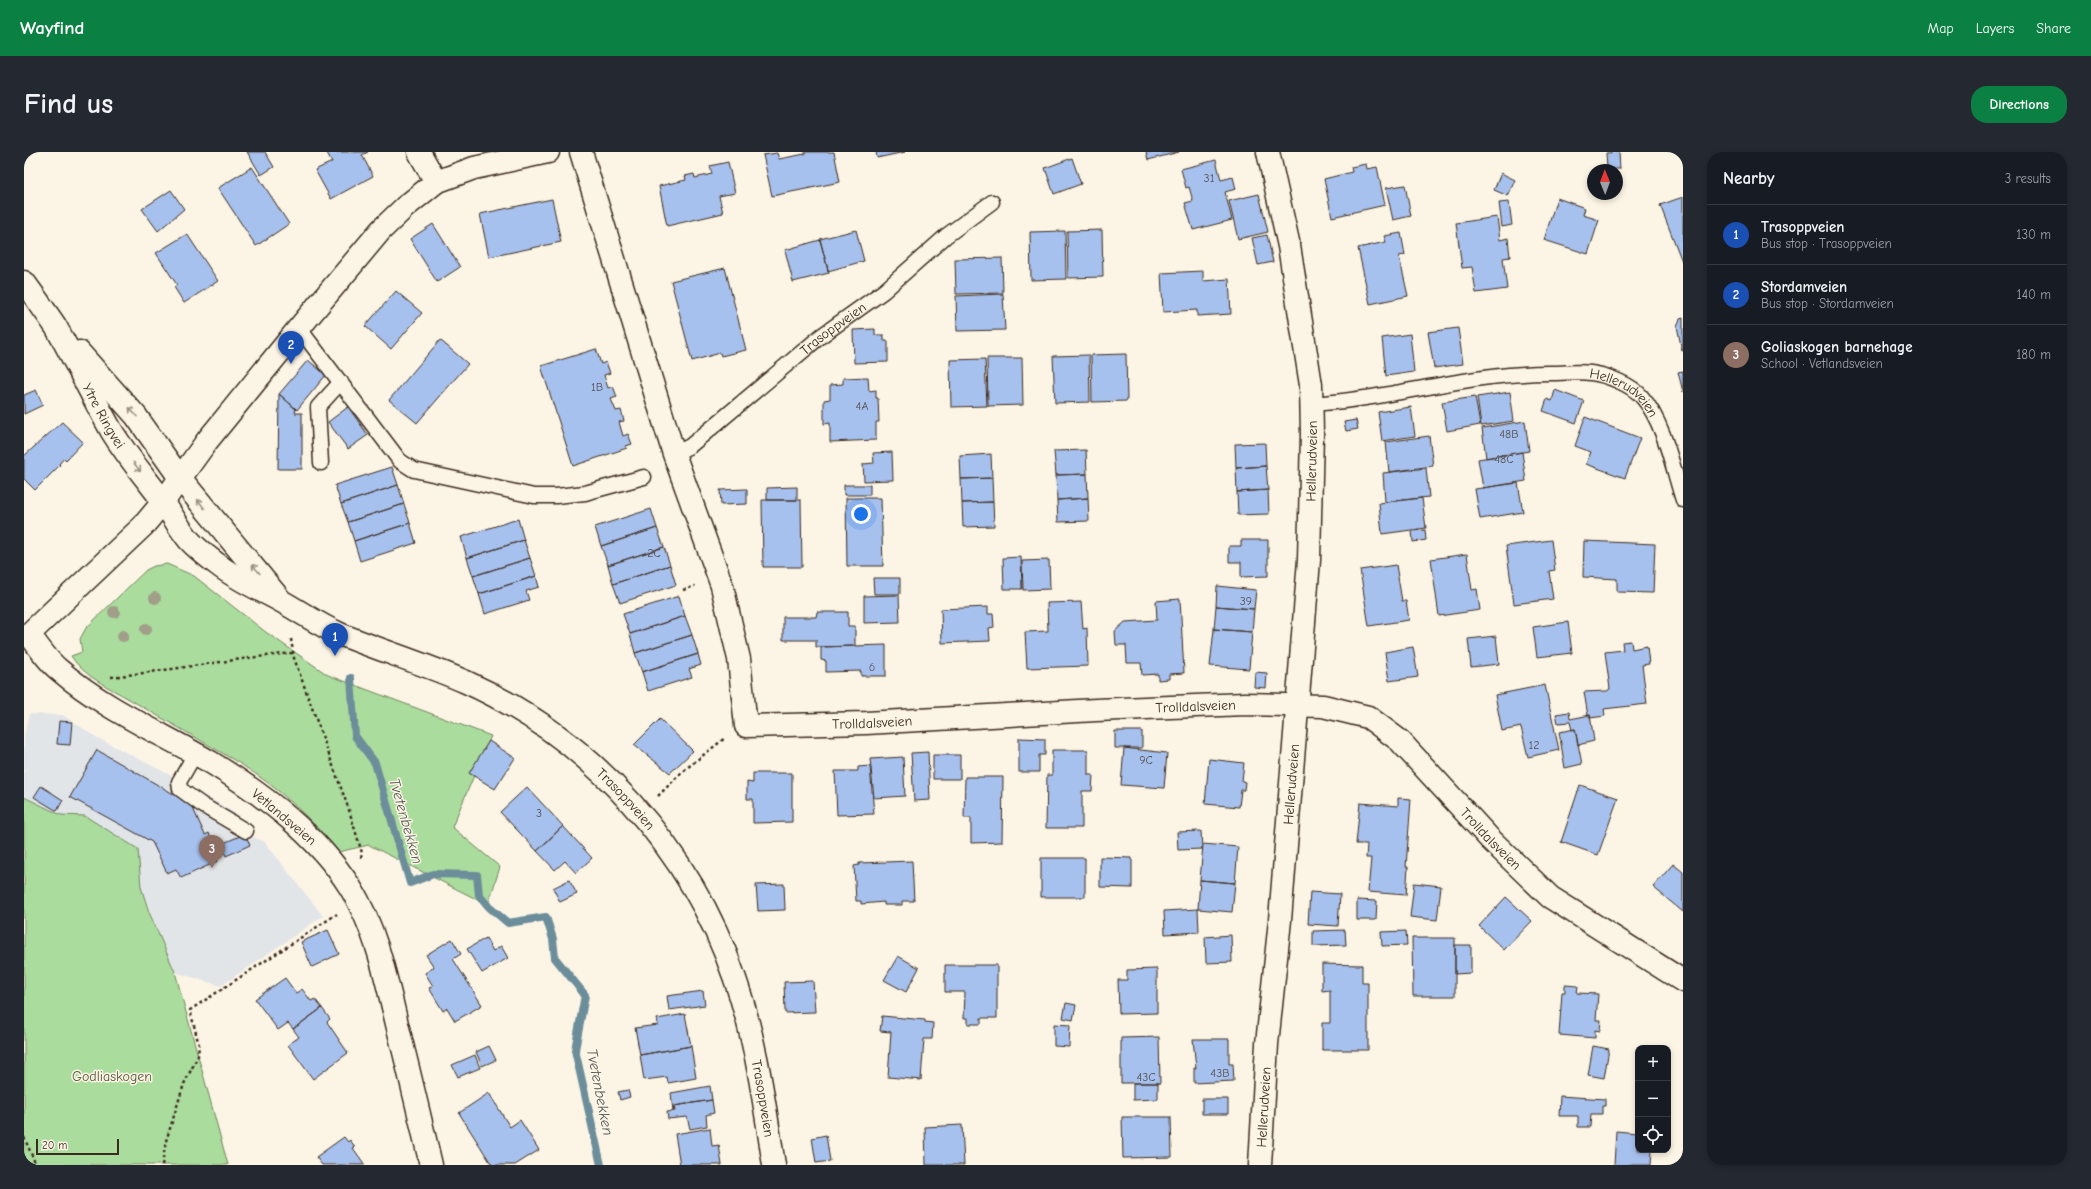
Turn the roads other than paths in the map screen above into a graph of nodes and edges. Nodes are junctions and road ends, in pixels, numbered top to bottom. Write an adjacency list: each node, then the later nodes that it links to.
1 (419, 152): 5 (street)
2 (548, 152): 5 (street)
3 (581, 152): 12 (street)
4 (1268, 152): 11 (street, Hellerudveien)
5 (436, 182): 9 (street)
6 (992, 202): 12 (lane, Trasoppveien)
7 (24, 282): 8 (street, Ytre Ringvei)
8 (54, 325): 14 (street, Ytre Ringvei, one-way to 8); 17 (street, Ytre Ringvei, one-way to 17)
9 (299, 328): 10 (lane); 14 (street)
10 (341, 382): 13 (lane); 15 (lane)
11 (1312, 404): 16 (lane, Hellerudveien); 19 (street, Hellerudveien)
12 (674, 454): 19 (street, Trolldalsveien)
13 (321, 463)
14 (180, 478): 17 (street); 18 (street, Trasoppveien, one-way to 14)
15 (644, 478)
16 (1683, 500)
17 (163, 502): 18 (street, Trasoppveien); 20 (street, Vetlandsveien)
18 (280, 600): 24 (street, Trasoppveien)
19 (1298, 704): 22 (street, Trolldalsveien); 25 (street, Hellerudveien)
20 (195, 754): 21 (lane); 23 (street, Vetlandsveien)
21 (246, 831)
22 (1683, 980)
23 (431, 1165)
24 (774, 1165)
25 (1260, 1165)

